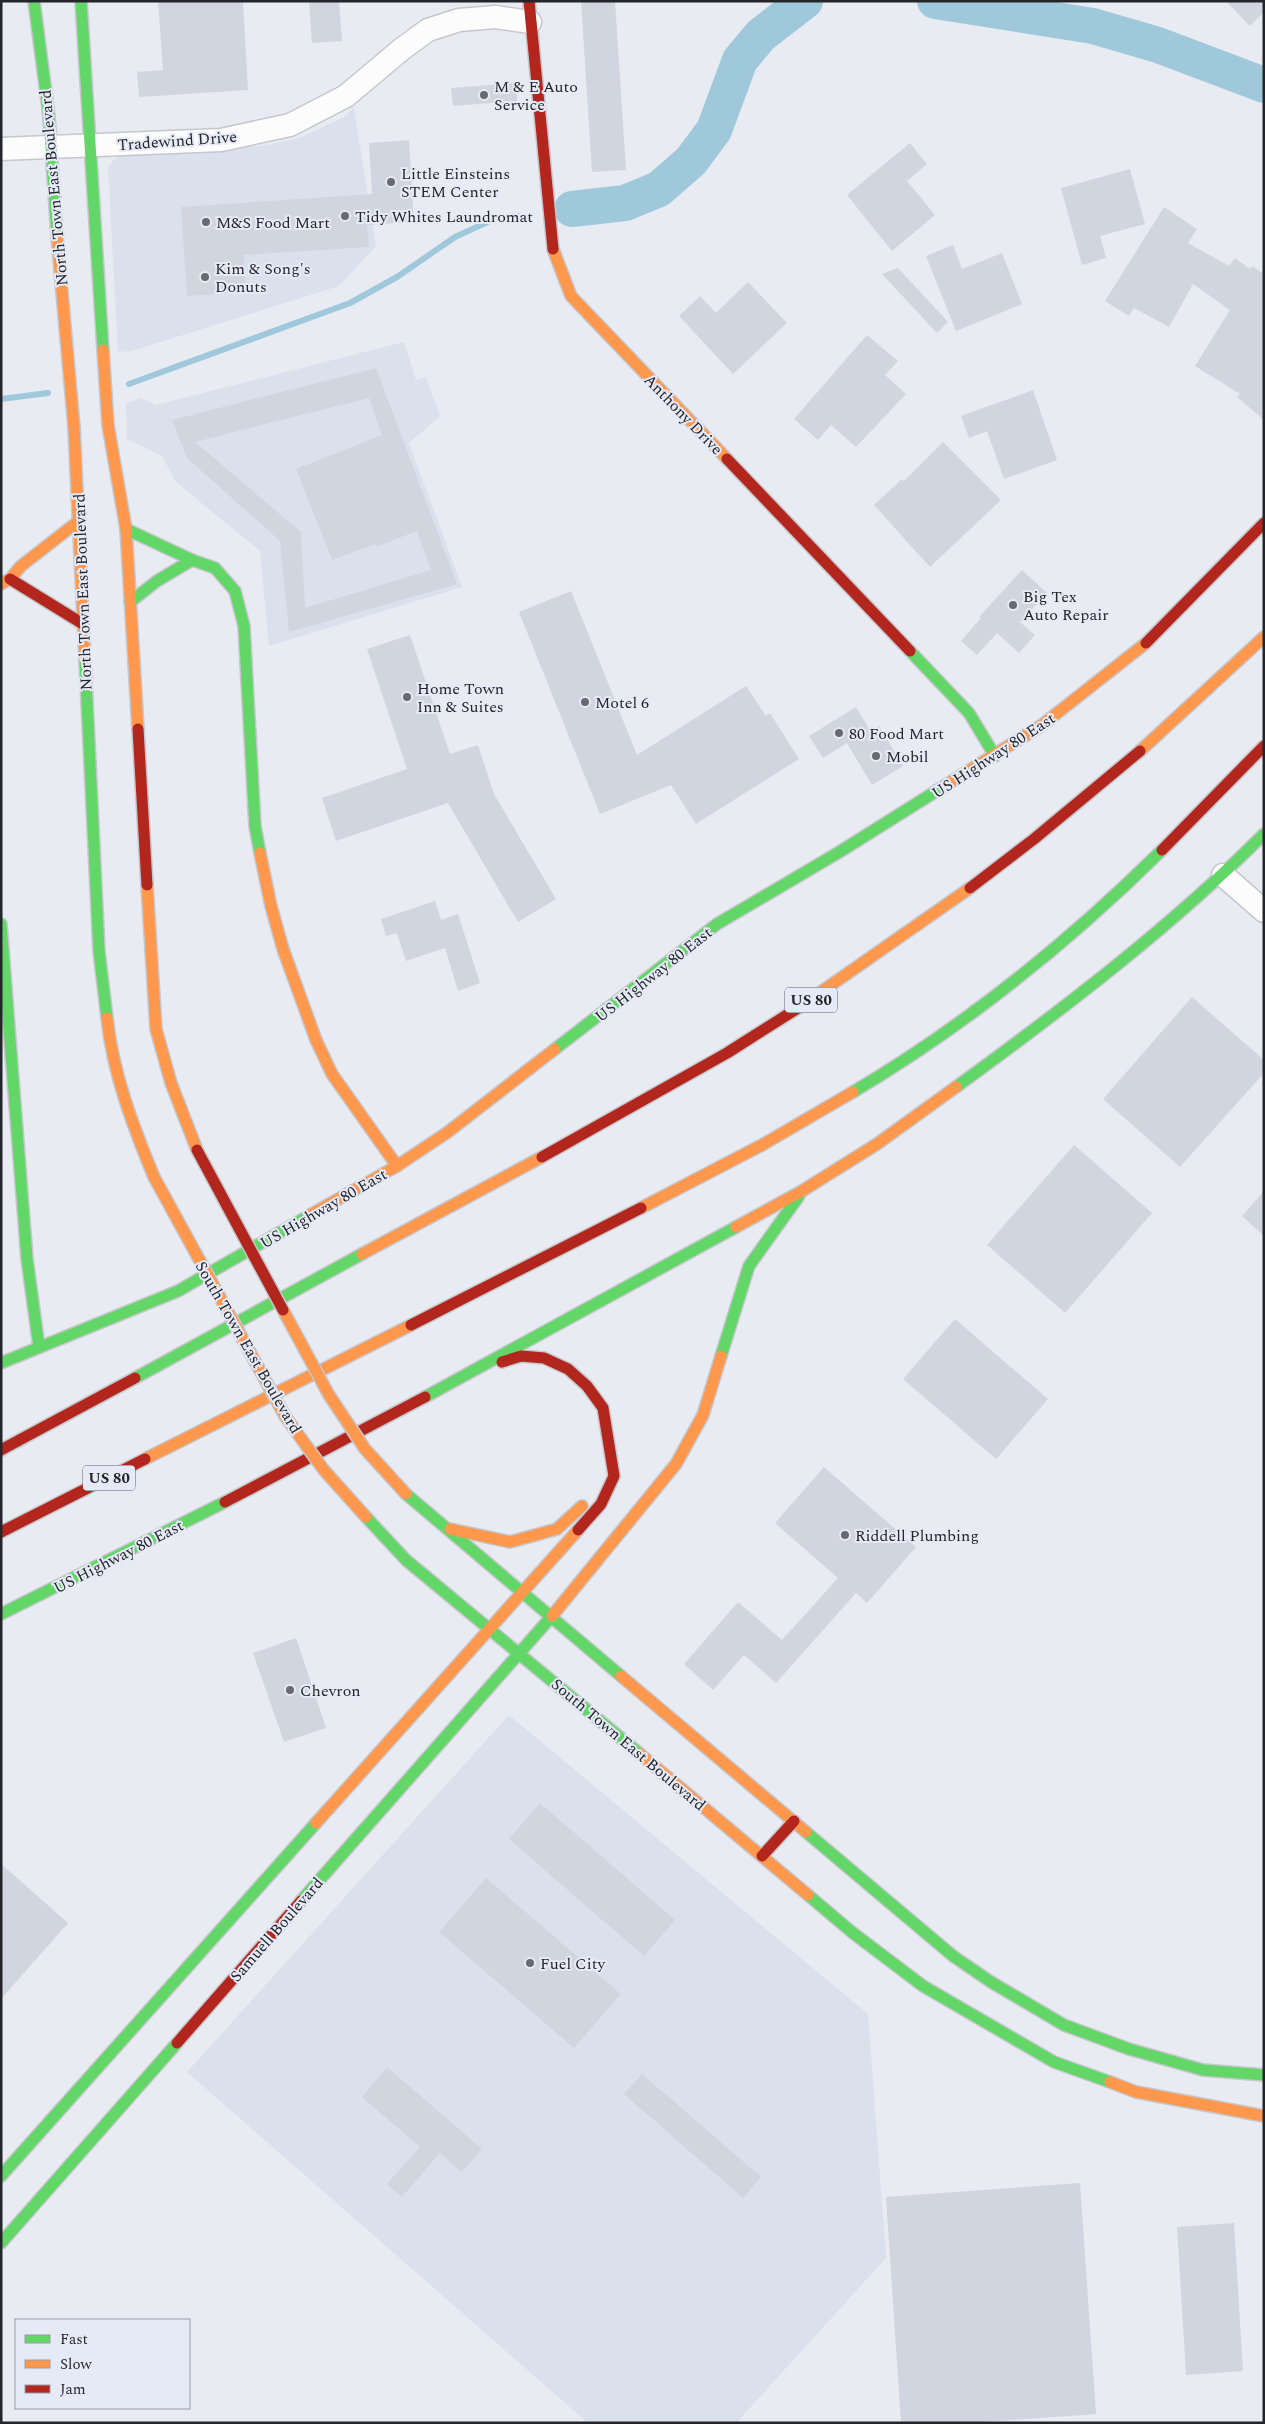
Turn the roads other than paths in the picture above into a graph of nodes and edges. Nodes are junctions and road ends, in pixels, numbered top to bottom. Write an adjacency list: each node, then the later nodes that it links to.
1 (34, 1): 5 (main road, North Town East Boulevard)
2 (81, 1): 4 (main road)
3 (529, 12): 4 (street, Tradewind Drive); 16 (main road, Anthony Drive)
4 (90, 146): 5 (street, Tradewind Drive); 9 (main road)
5 (51, 147): 6 (street, Tradewind Drive); 7 (main road, North Town East Boulevard)
6 (1, 149)
7 (80, 520): 11 (main road); 13 (main road, North Town East Boulevard)
8 (1263, 524): 16 (main road, US Highway 80 East)
9 (126, 529): 10 (main road); 12 (main road)
10 (192, 560): 12 (main road); 21 (main road)
11 (6, 582): 13 (main road)
12 (130, 602): 31 (main road, bridge)
13 (83, 624): 22 (main road, North Town East Boulevard)
14 (1264, 637): 27 (main road, US 80)
15 (1264, 746): 32 (main road, US 80)
16 (995, 756): 21 (main road, US Highway 80 East)
17 (1264, 834): 18 (main road, US Highway 80 East)
18 (1223, 875): 19 (street); 23 (main road, US Highway 80 East)
19 (1264, 911)
20 (1, 924): 24 (main road)
21 (397, 1166): 24 (main road, US Highway 80 East)
22 (154, 1176): 36 (main road, South Town East Boulevard, bridge)
23 (802, 1191): 26 (main road, US Highway 80 East); 35 (main road, Samuell Boulevard)
24 (39, 1347): 25 (main road, US Highway 80 East)
25 (1, 1363)
26 (470, 1373): 28 (main road); 34 (main road, US Highway 80 East)
27 (1, 1450)
28 (608, 1451): 29 (main road); 33 (main road)
29 (602, 1467)
30 (589, 1499): 31 (main road)
31 (445, 1528): 33 (main road)
32 (1, 1532)
33 (524, 1592): 35 (main road); 36 (main road)
34 (1, 1614)
35 (552, 1616): 37 (main road, Samuell Boulevard); 38 (main road)
36 (491, 1628): 37 (main road, South Town East Boulevard); 42 (main road)
37 (520, 1652): 39 (main road, South Town East Boulevard); 43 (main road, Samuell Boulevard)
38 (794, 1821): 39 (main road); 40 (main road)
39 (762, 1856): 41 (main road, South Town East Boulevard)
40 (1264, 2076)
41 (1264, 2116)
42 (1, 2176)
43 (1, 2243)

